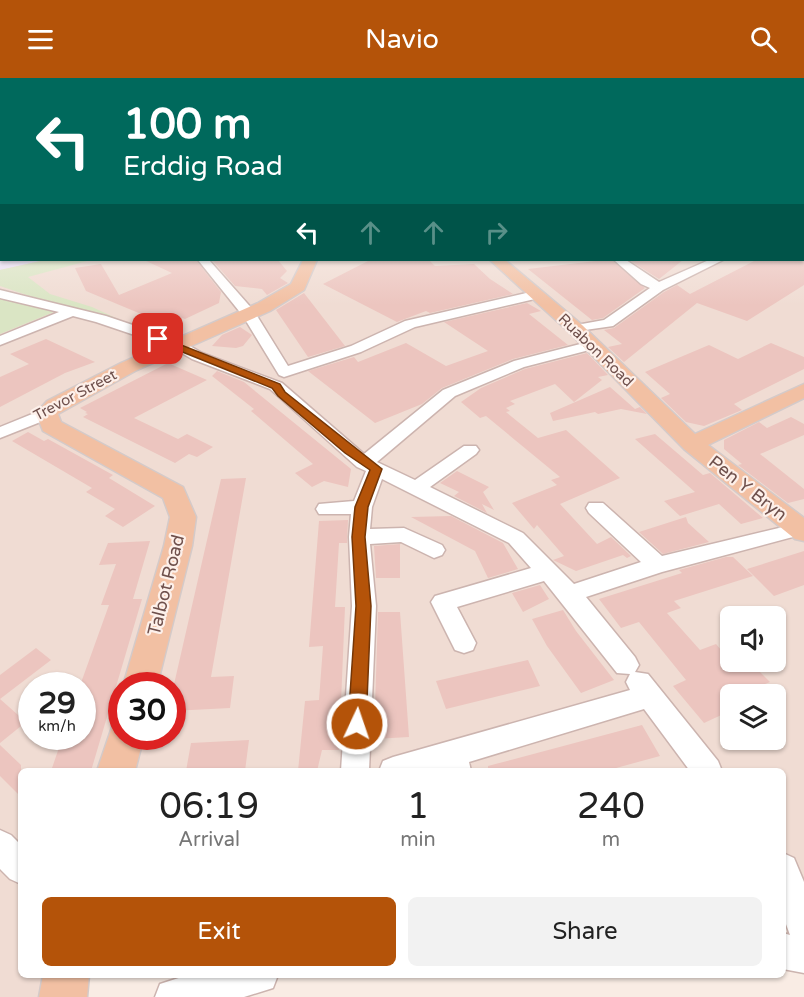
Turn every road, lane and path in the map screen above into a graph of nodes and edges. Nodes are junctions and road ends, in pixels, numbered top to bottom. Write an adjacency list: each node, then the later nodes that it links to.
1 (205, 261): 10 (street)
2 (309, 261): 10 (main road, Trevor Street)
3 (498, 261): 8 (main road, Ruabon Road)
4 (620, 261): 6 (street)
5 (708, 261): 6 (street)
6 (659, 287): 11 (street)
7 (0, 294): 9 (street)
8 (535, 295): 11 (main road, Ruabon Road); 15 (street)
9 (69, 313): 12 (street); 13 (street)
10 (249, 314): 13 (main road, Trevor Street); 15 (street)
11 (576, 329): 14 (main road, Ruabon Road)
12 (0, 341)
13 (178, 345): 15 (street); 17 (main road, Trevor Street)
14 (592, 345): 19 (main road, Ruabon Road); 21 (street)
15 (280, 379): 21 (street)
16 (804, 390): 19 (main road)
17 (47, 413): 18 (street, Trevor Street); 33 (main road, Talbot Road)
18 (0, 433)
19 (692, 444): 26 (main road, Pen Y Bryn)
20 (470, 450): 22 (street)
21 (370, 466): 22 (street); 23 (street)
22 (414, 489): 30 (street)
23 (362, 507): 24 (street); 27 (street)
24 (326, 508)
25 (596, 508): 29 (street)
26 (802, 530): 29 (street)
27 (358, 537): 28 (street); 38 (street)
28 (434, 550)
29 (658, 565): 31 (street)
30 (548, 570): 31 (street); 32 (street)
31 (570, 594): 34 (street)
32 (464, 643)
33 (144, 672)
34 (639, 681): 36 (street); 40 (street)
35 (122, 750): 37 (main road)
36 (454, 762): 39 (street)
37 (117, 768)
38 (355, 768)
39 (413, 768)
40 (706, 768)
41 (0, 846): 42 (street)
42 (18, 865)
43 (786, 877): 44 (street)
44 (804, 927)
45 (786, 952): 46 (street)
46 (804, 955)
47 (66, 978): 49 (main road)
48 (248, 978): 50 (street)
49 (63, 997)
50 (173, 997)

